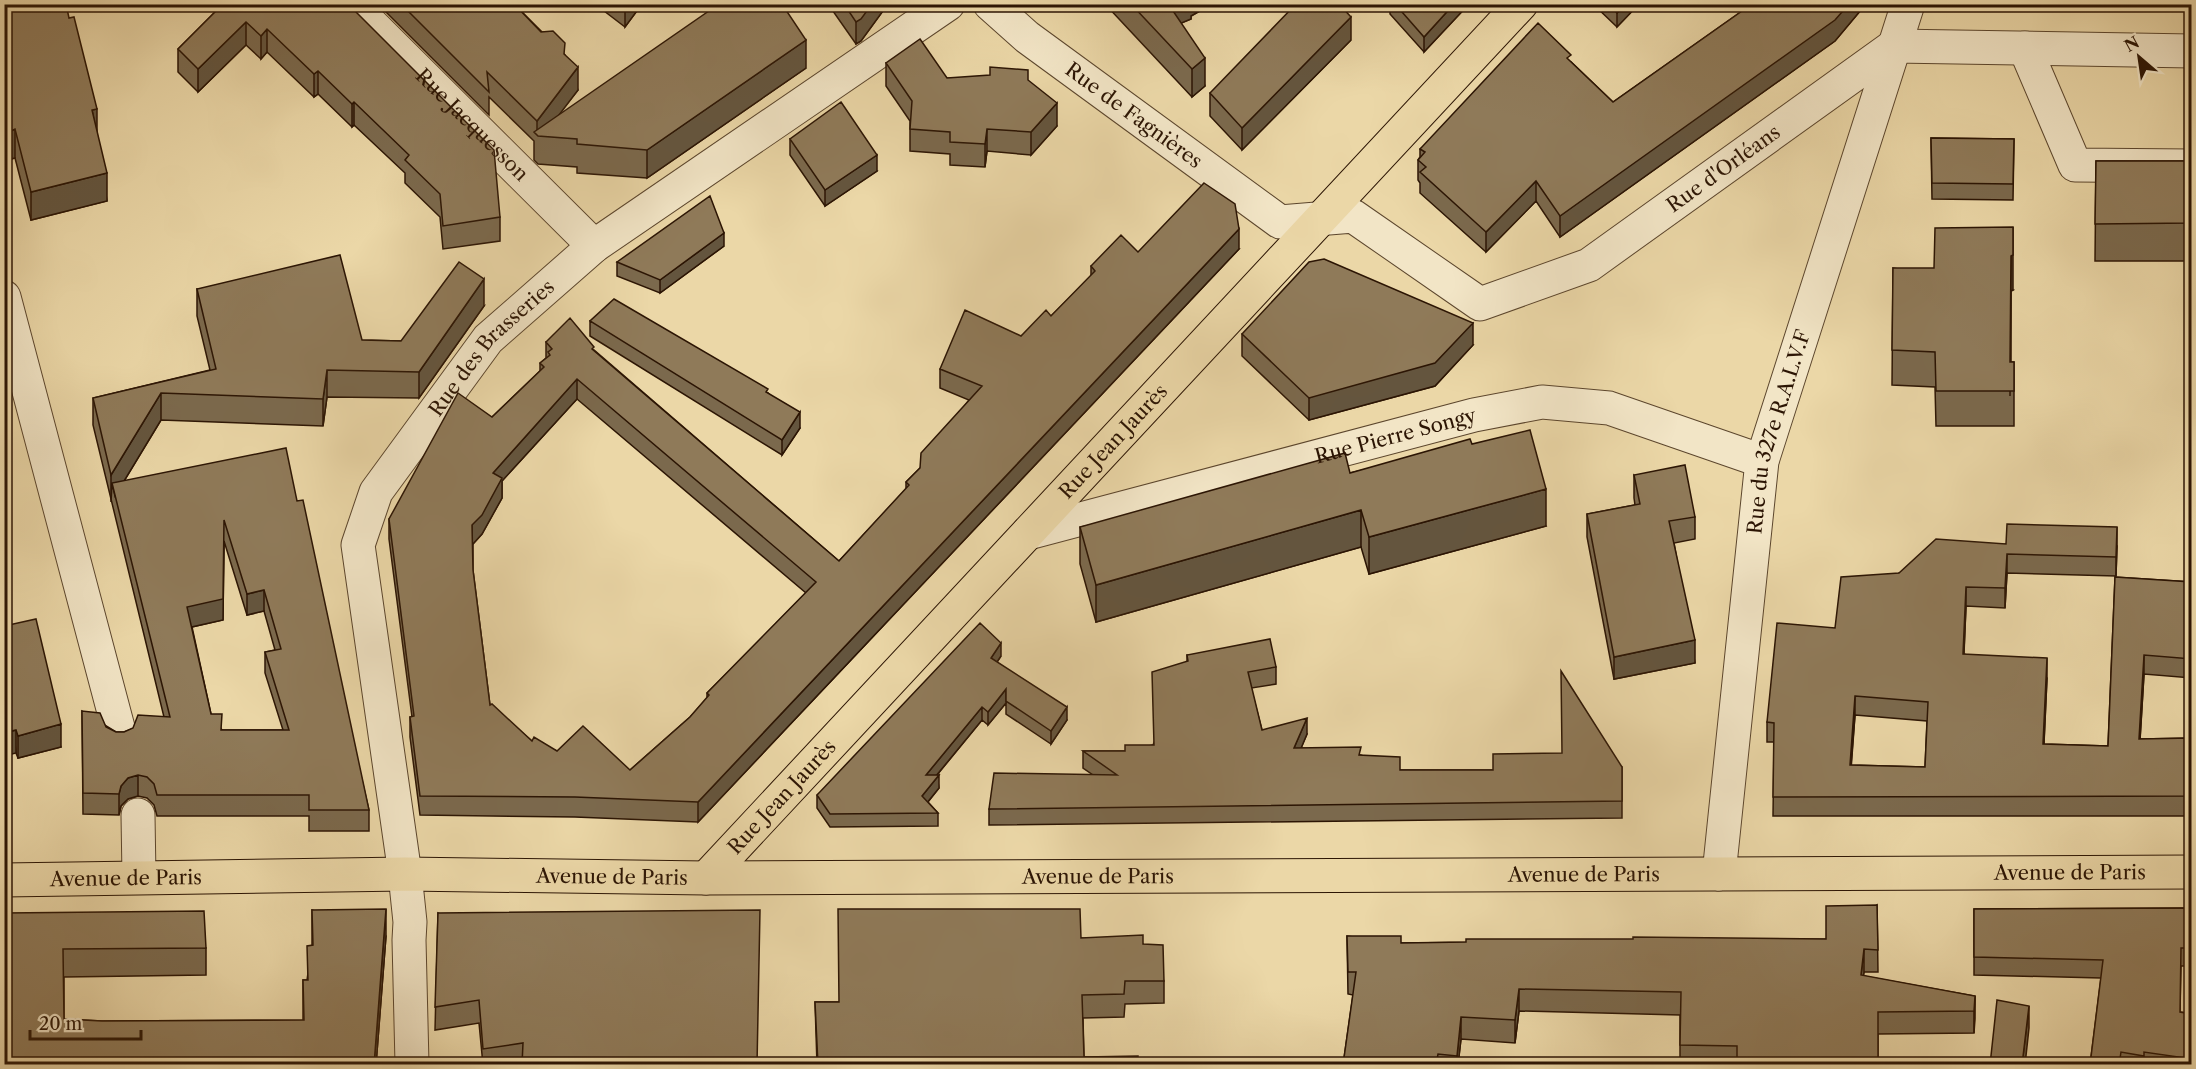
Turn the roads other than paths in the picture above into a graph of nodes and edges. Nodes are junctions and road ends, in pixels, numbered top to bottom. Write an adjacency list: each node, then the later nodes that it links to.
1 (351, 4): 12 (street, Rue Jacquesson)
2 (948, 4): 12 (street, Rue des Brasseries)
3 (990, 4): 11 (street, Rue de Fagnières)
4 (1521, 4): 10 (main road, Rue Jean Jaurès)
5 (1908, 4): 6 (street, Rue du 327e R.A.L.V.F)
6 (1894, 46): 7 (street); 10 (street, Rue d'Orléans); 14 (street, Rue du 327e R.A.L.V.F)
7 (2025, 48): 8 (street); 9 (street)
8 (2192, 51)
9 (2192, 166)
10 (1321, 219): 11 (street, Rue d'Orléans); 15 (main road, Rue Jean Jaurès)
11 (1280, 222)
12 (594, 246): 19 (street, Rue des Brasseries)
13 (4, 297): 16 (street)
14 (1762, 461): 15 (street, Rue Pierre Songy); 20 (street, Rue du 327e R.A.L.V.F)
15 (1028, 533): 22 (main road, Rue Jean Jaurès)
16 (120, 735)
17 (138, 815): 21 (street)
18 (2192, 872): 20 (main road, Avenue de Paris)
19 (405, 874): 21 (main road, Avenue de Paris); 22 (main road, Avenue de Paris); 24 (street, Rue des Brasseries)
20 (1719, 874): 22 (main road, Avenue de Paris)
21 (139, 878): 23 (main road, Avenue de Paris)
22 (706, 878)
23 (4, 880)
24 (412, 1065)

